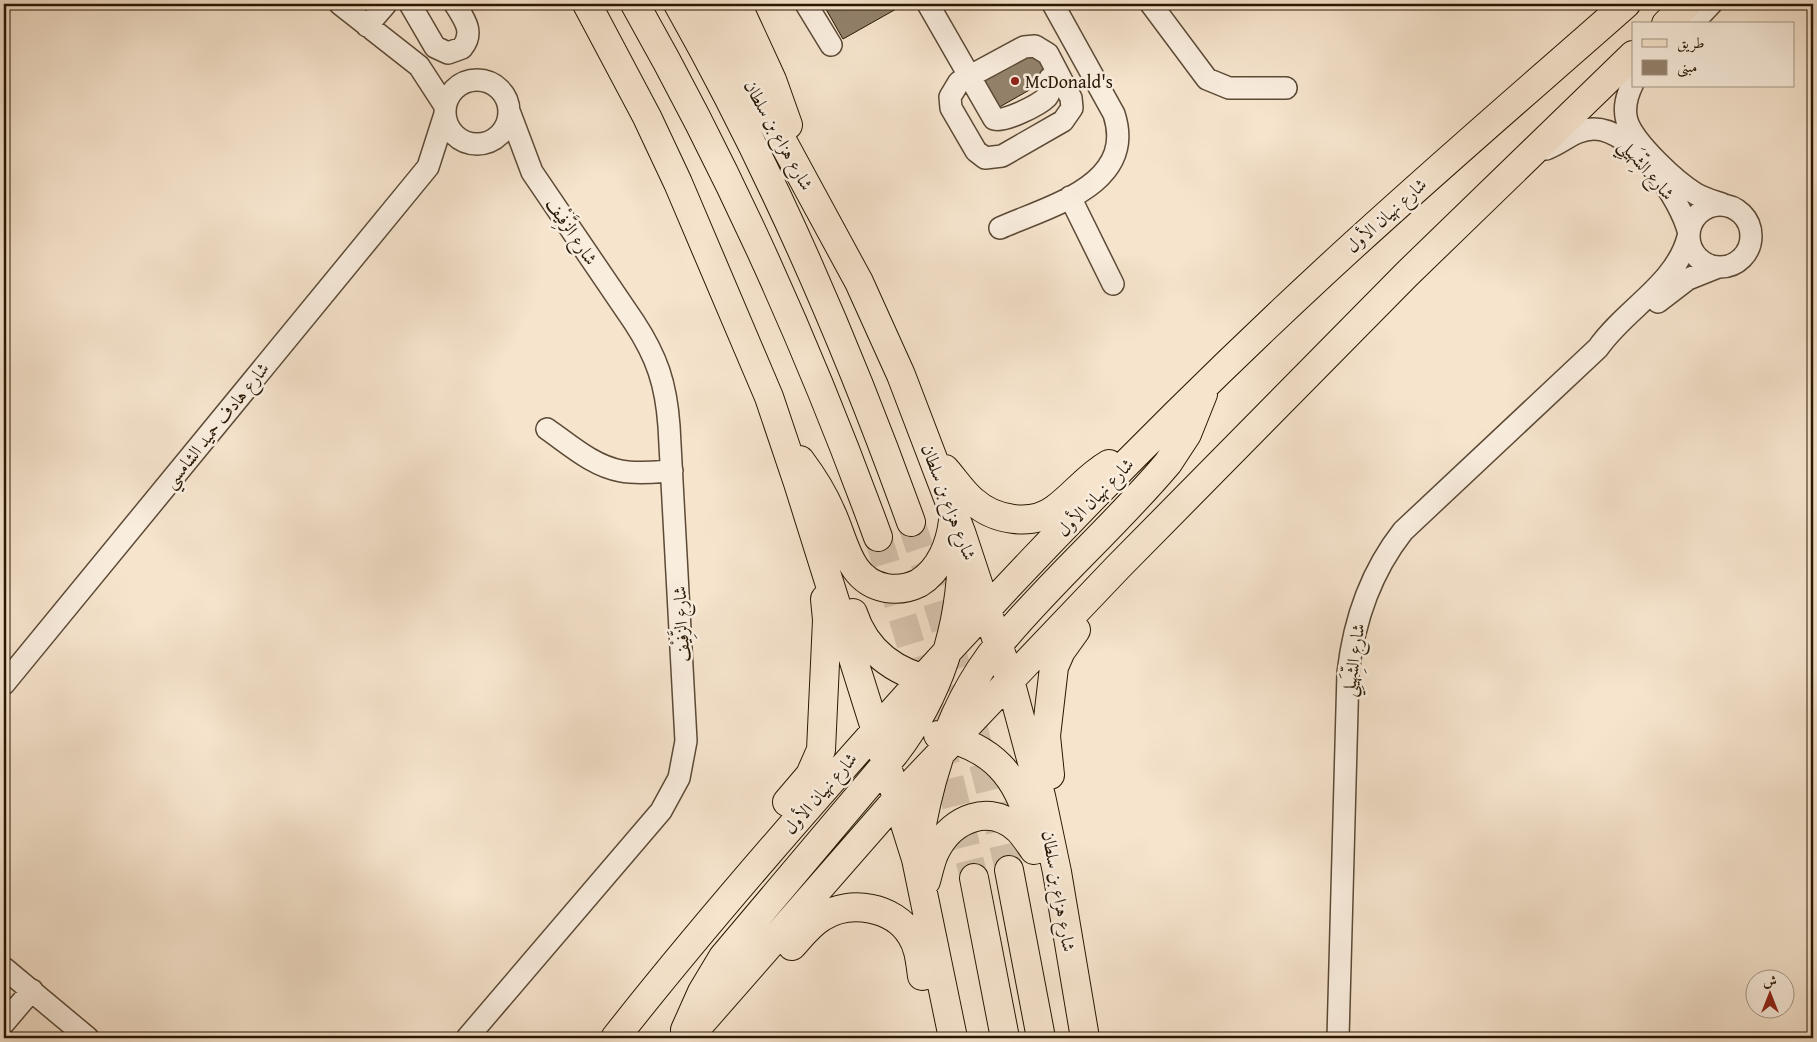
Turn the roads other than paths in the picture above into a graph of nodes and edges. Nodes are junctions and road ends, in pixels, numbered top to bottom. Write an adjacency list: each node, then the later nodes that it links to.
1 (340, 4): 19 (street)
2 (386, 4): 19 (street)
3 (410, 4): 4 (street)
4 (455, 4)
5 (587, 4): 44 (main road)
6 (635, 4): 51 (main road)
7 (678, 4): 50 (main road, شارع هزاع بن سلطان)
8 (708, 4): 34 (main road, شارع هزاع بن سلطان)
9 (737, 4): 34 (main road)
10 (806, 4): 20 (street)
11 (928, 4): 23 (street)
12 (1053, 4): 35 (street)
13 (1151, 4): 27 (street)
14 (1626, 4): 42 (main road, شارع نهيان الأول)
15 (1688, 4): 17 (main road)
16 (1711, 4): 18 (street)
17 (1668, 22)
18 (1694, 22)
19 (367, 26): 22 (street)
20 (831, 45)
21 (1632, 55): 31 (main road)
22 (419, 66): 25 (street); 28 (street)
23 (970, 76): 23 (street); 24 (street)
24 (1050, 78)
25 (472, 81): 28 (street); 29 (street)
26 (1632, 85): 36 (street, شارع الشِّهَيلِي)
27 (1286, 88)
28 (445, 110): 30 (street); 32 (street, شارع هادف حميد الشامسي)
29 (509, 111): 30 (street); 33 (street, شارع الزَّفِيْف)
30 (479, 143): 32 (street, شارع هادف حميد الشامسي); 33 (street, شارع الزَّفِيْف)
31 (1531, 152): 38 (street, شارع الشِّهَيلِي); 52 (main road)
32 (428, 167): 59 (street, شارع هادف حميد الشامسي)
33 (532, 172): 47 (street, شارع الزَّفِيْف)
34 (811, 192): 45 (main road, شارع هزاع بن سلطان)
35 (1070, 197): 37 (street); 40 (street)
36 (1722, 204): 38 (street); 39 (street)
37 (1000, 228)
38 (1689, 235): 39 (street); 41 (street, شارع الشِّهَيلِي)
39 (1718, 267): 41 (street, شارع الشِّهَيلِي)
40 (1113, 284)
41 (1598, 348): 85 (street, شارع الشِّهَيلِي)
42 (1205, 386): 46 (main road, شارع نهيان الأول); 54 (main road)
43 (547, 429): 47 (street)
44 (785, 444): 48 (main road); 49 (main road)
45 (930, 451): 46 (main road); 49 (main road, شارع هزاع بن سلطان)
46 (1140, 451): 53 (main road, شارع نهيان الأول)
47 (672, 471): 76 (street, شارع الزَّفِيْف)
48 (798, 483): 57 (main road); 61 (main road); 65 (main road)
49 (957, 521): 53 (main road, شارع هزاع بن سلطان); 55 (main road)
50 (911, 522)
51 (878, 537)
52 (1088, 598): 56 (main road); 67 (main road)
53 (986, 608): 54 (main road, شارع هزاع بن سلطان); 55 (main road, شارع نهيان الأول)
54 (999, 644): 56 (main road, شارع هزاع بن سلطان); 58 (main road)
55 (949, 648): 57 (main road, شارع نهيان الأول)
56 (1014, 673): 58 (main road); 62 (main road); 67 (main road, شارع هزاع بن سلطان)
57 (929, 680): 58 (main road); 60 (main road); 61 (main road, شارع نهيان الأول)
58 (974, 683): 62 (main road)
59 (4, 684)
60 (910, 733): 61 (main road); 62 (main road); 63 (main road)
61 (873, 736): 63 (main road); 65 (main road, شارع نهيان الأول)
62 (947, 743): 64 (main road); 66 (main road); 67 (main road)
63 (887, 763): 64 (main road); 78 (main road)
64 (898, 798): 66 (main road); 73 (main road)
65 (763, 858): 77 (main road, شارع نهيان الأول)
66 (916, 859): 70 (main road)
67 (1048, 864): 70 (main road); 84 (main road, شارع هزاع بن سلطان)
68 (1010, 870): 83 (main road)
69 (974, 878): 82 (main road)
70 (923, 889): 81 (main road)
71 (4, 968): 72 (street)
72 (32, 990): 74 (street); 75 (street)
73 (724, 998): 79 (main road); 80 (main road)
74 (4, 1023)
75 (88, 1038)
76 (467, 1038)
77 (615, 1038)
78 (683, 1038)
79 (688, 1038)
80 (945, 1038)
81 (953, 1038)
82 (1005, 1038)
83 (1041, 1038)
84 (1085, 1038)
85 (1338, 1038)

